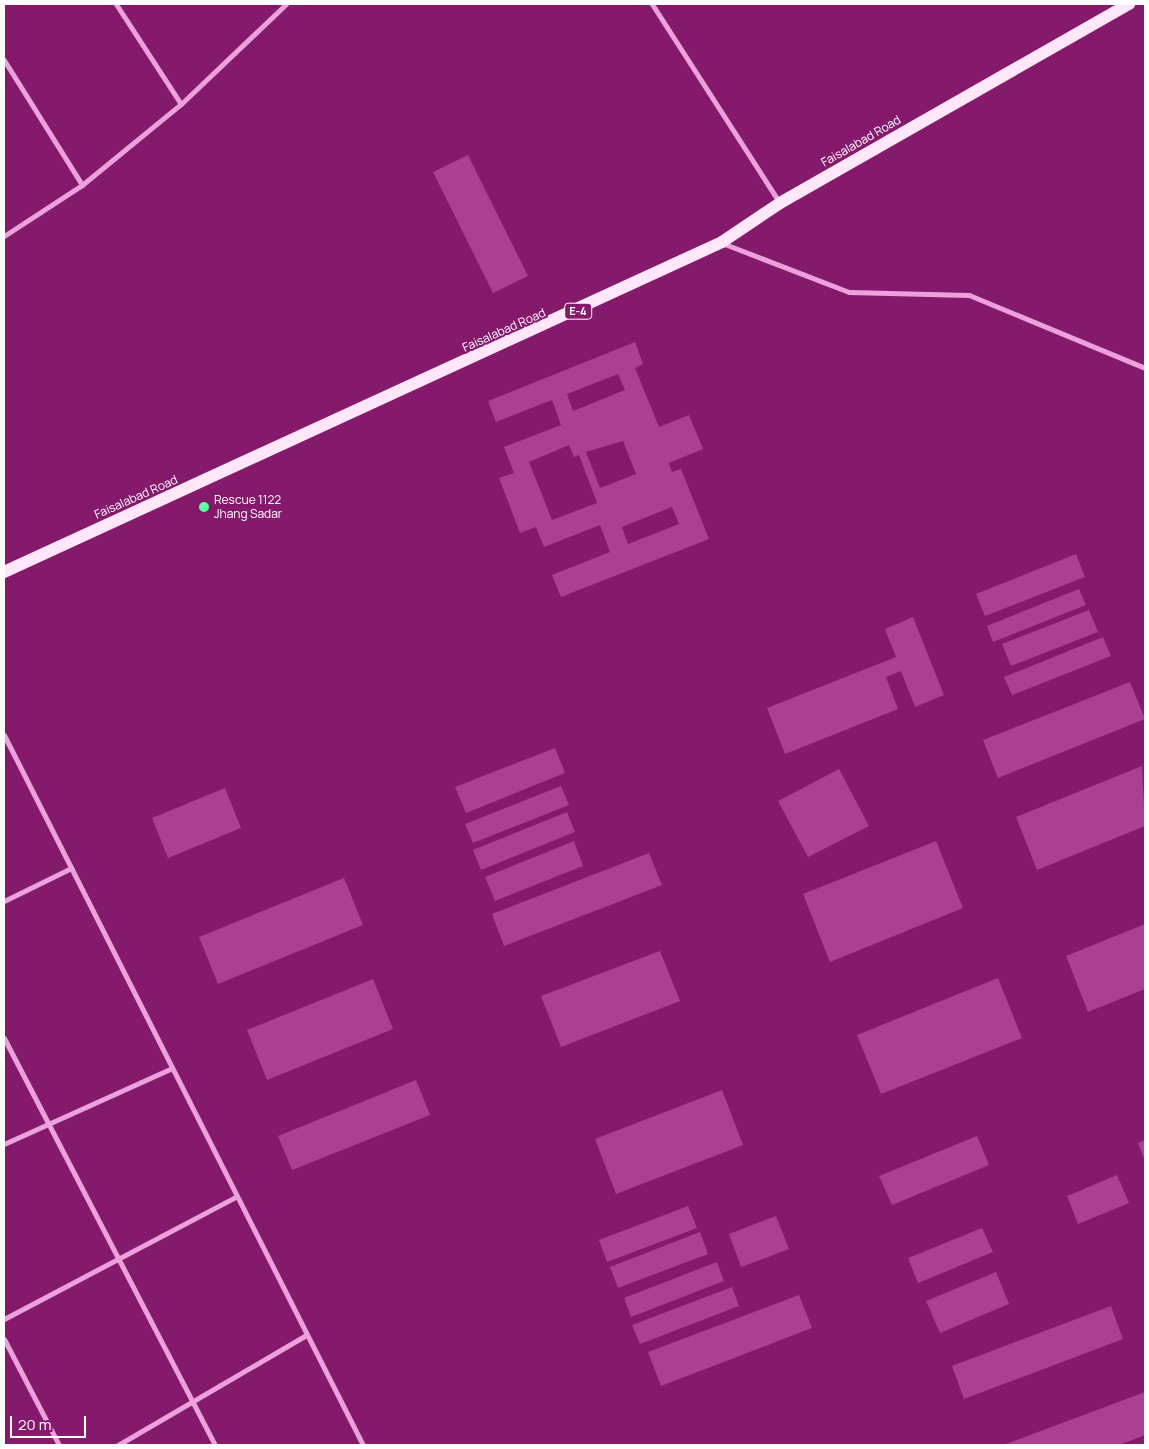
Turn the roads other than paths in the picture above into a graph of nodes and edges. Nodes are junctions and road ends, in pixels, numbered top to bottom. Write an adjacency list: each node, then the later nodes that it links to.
1 (116, 4): 6 (street)
2 (286, 4): 6 (street)
3 (652, 4): 8 (street)
4 (1129, 4): 8 (main road, Faisalabad Road / E-4)
5 (4, 60): 7 (street)
6 (181, 104): 7 (street)
7 (82, 185): 9 (street)
8 (780, 203): 10 (main road, Faisalabad Road / E-4)
9 (4, 236)
10 (722, 242): 11 (street); 12 (main road, Faisalabad Road / E-4)
11 (1145, 368)
12 (4, 572)
13 (4, 735): 14 (street)
14 (10, 748): 15 (street); 16 (street)
15 (4, 751)
16 (71, 868): 17 (street); 19 (street)
17 (4, 901)
18 (4, 1038): 20 (street)
19 (172, 1068): 20 (street); 22 (street)
20 (49, 1124): 21 (street); 23 (street)
21 (4, 1144)
22 (237, 1196): 23 (street); 25 (street)
23 (119, 1261): 24 (street); 27 (street)
24 (4, 1319)
25 (306, 1334): 27 (street); 31 (street)
26 (4, 1339): 28 (street)
27 (193, 1403): 29 (street); 30 (street)
28 (59, 1445)
29 (118, 1445)
30 (215, 1445)
31 (362, 1445)

